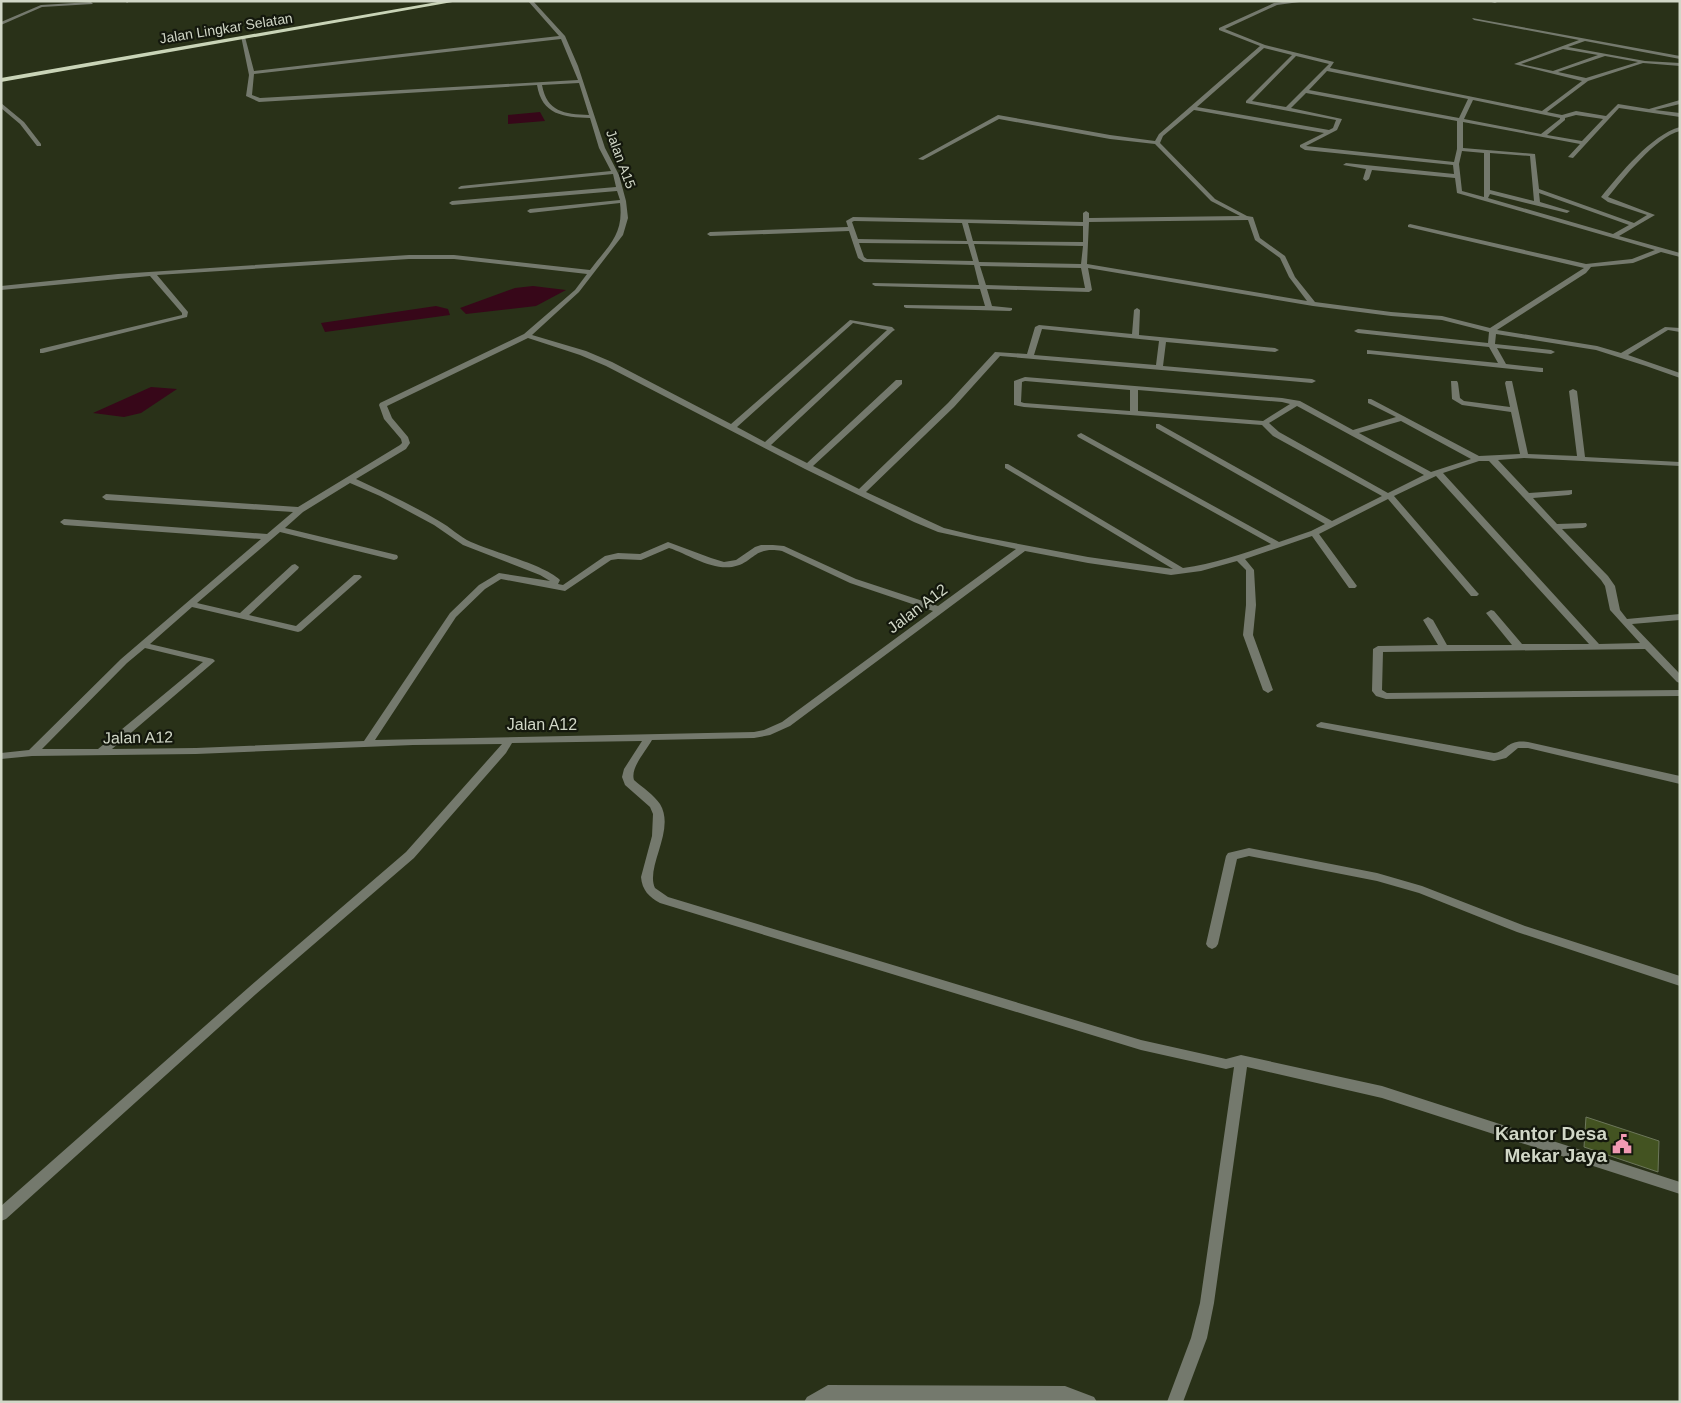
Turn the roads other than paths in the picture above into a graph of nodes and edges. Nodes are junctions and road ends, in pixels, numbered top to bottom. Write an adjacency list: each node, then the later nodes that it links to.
1 (50, 1): 6 (street)
2 (455, 1): 9 (highway, Jalan Lingkar Selatan)
3 (530, 1): 10 (street, Jalan A15)
4 (1305, 1): 12 (street)
5 (91, 3): 6 (street)
6 (41, 6): 8 (street)
7 (1474, 19): 11 (street)
8 (1, 24)
9 (243, 37): 21 (street); 22 (highway, Jalan Lingkar Selatan)
10 (562, 38): 21 (street); 24 (street, Jalan A15)
11 (1584, 40): 13 (street); 16 (street)
12 (1263, 46): 14 (street); 30 (street)
13 (1564, 48): 15 (street); 20 (street)
14 (1295, 54): 19 (street); 31 (street)
15 (1605, 55): 17 (street); 20 (street)
16 (1680, 58)
17 (1645, 62): 18 (street); 23 (street)
18 (1680, 65)
19 (1326, 69): 26 (street); 27 (street)
20 (1552, 72): 23 (street)
21 (251, 73): 25 (street)
22 (1, 80)
23 (1586, 80): 33 (street)
24 (580, 81): 25 (street); 35 (street, Jalan A15)
25 (540, 84): 35 (street)
26 (1306, 90): 31 (street); 38 (street)
27 (1471, 98): 33 (street); 38 (street)
28 (1680, 102): 32 (street)
29 (1, 105): 44 (street)
30 (1193, 108): 40 (street); 42 (street)
31 (1287, 109): 40 (street)
32 (1648, 110): 34 (street); 37 (street)
33 (1543, 113): 36 (street)
34 (1680, 115)
35 (593, 117): 52 (street, Jalan A15)
36 (1562, 117): 37 (street); 41 (street)
37 (1607, 118): 43 (street)
38 (1461, 119): 41 (street); 45 (street)
39 (1680, 129): 68 (street)
40 (1330, 132): 49 (street)
41 (1543, 135): 43 (street)
42 (1157, 143): 48 (street); 65 (street)
43 (1583, 143): 47 (street)
44 (39, 145)
45 (1460, 149): 46 (street); 49 (street)
46 (1487, 151): 57 (street); 58 (street)
47 (1571, 157)
48 (921, 159)
49 (1456, 164): 53 (street)
50 (1346, 165): 51 (street)
51 (1370, 168): 53 (street); 54 (street)
52 (614, 172): 55 (street); 56 (street, Jalan A15)
53 (1457, 176): 59 (street)
54 (1366, 179)
55 (461, 188)
56 (619, 189): 60 (street, Jalan A15); 61 (street)
57 (1535, 190): 62 (street); 68 (street)
58 (1487, 191): 59 (street); 62 (street)
59 (1487, 200): 72 (street)
60 (623, 201): 63 (street); 81 (street, Jalan A15)
61 (452, 204)
62 (1537, 204): 64 (street)
63 (530, 211)
64 (1567, 211)
65 (1244, 216): 66 (street); 86 (street)
66 (1086, 219): 67 (street); 75 (street)
67 (964, 220): 70 (street); 74 (street)
68 (1634, 225): 72 (street)
69 (1410, 226): 80 (street)
70 (852, 229): 71 (street); 73 (street)
71 (710, 234)
72 (1615, 236): 76 (street)
73 (855, 241): 74 (street); 78 (street)
74 (969, 242): 75 (street); 78 (street)
75 (1086, 244): 79 (street)
76 (1661, 250): 77 (street); 80 (street)
77 (1680, 254)
78 (976, 263): 79 (street); 84 (street)
79 (1084, 266): 84 (street); 86 (street)
80 (1586, 266): 91 (street)
81 (591, 272): 82 (street); 94 (street, Jalan A15)
82 (152, 274): 85 (street); 99 (street)
83 (875, 284): 84 (street)
84 (983, 286): 88 (street)
85 (1, 288)
86 (1313, 304): 91 (street)
87 (906, 306): 88 (street)
88 (989, 307): 89 (street)
89 (1010, 309)
90 (1137, 310): 95 (street)
91 (1493, 330): 97 (street); 103 (street)
92 (1680, 330): 103 (street)
93 (1358, 331): 97 (street)
94 (526, 336): 121 (street); 133 (street, Jalan A15)
95 (1135, 336): 96 (street); 102 (street)
96 (1163, 339): 98 (street); 105 (street)
97 (1491, 344): 101 (street); 104 (street)
98 (1275, 350)
99 (43, 351)
100 (1370, 352): 104 (street)
101 (1551, 352)
102 (1030, 356): 105 (street); 134 (street)
103 (1623, 356): 107 (street)
104 (1503, 366): 106 (street)
105 (1159, 368): 108 (street)
106 (1540, 370)
107 (1680, 376)
108 (1312, 381)
109 (899, 382): 131 (street)
110 (1454, 383): 116 (street)
111 (1509, 383): 116 (street)
112 (1134, 388): 115 (street); 117 (street); 117 (street)
113 (1573, 391): 128 (street)
114 (1371, 401): 118 (street)
115 (1297, 403): 119 (street); 122 (street)
116 (1513, 410): 125 (street)
117 (1134, 414): 119 (street)
118 (1402, 418): 122 (street); 127 (street)
119 (1264, 423): 138 (street)
120 (1159, 426): 141 (street)
121 (732, 427): 124 (street); 124 (street)
122 (1351, 433): 132 (street)
123 (1081, 435): 147 (street)
124 (766, 445): 131 (street)
125 (1524, 456): 126 (street); 128 (street)
126 (1491, 458): 127 (street); 136 (street)
127 (1478, 459): 132 (street)
128 (1581, 460): 129 (street)
129 (1680, 464)
130 (1008, 466): 152 (street)
131 (808, 467): 134 (street)
132 (1434, 474): 138 (street); 165 (street)
133 (351, 480): 139 (street); 154 (street)
134 (861, 492): 148 (street)
135 (1569, 492): 136 (street)
136 (1527, 496): 143 (street)
137 (106, 497): 139 (street)
138 (1390, 497): 141 (street); 156 (street)
139 (300, 510): 144 (street)
140 (64, 522): 146 (street)
141 (1332, 524): 145 (street)
142 (1583, 525): 143 (street)
143 (1555, 527): 163 (street)
144 (280, 529): 146 (street); 149 (street)
145 (1314, 533): 147 (street); 155 (street)
146 (270, 536): 157 (street)
147 (1279, 545): 150 (street)
148 (1024, 548): 152 (street); 158 (street, Jalan A12)
149 (394, 557)
150 (1239, 558): 152 (street); 170 (street)
151 (295, 567): 160 (street)
152 (1182, 572)
153 (357, 577): 160 (street)
154 (550, 584): 158 (street); 175 (street)
155 (1352, 586)
156 (1474, 594)
157 (190, 604): 160 (street); 164 (street)
158 (940, 610): 173 (street, Jalan A12)
159 (1491, 613): 167 (street)
160 (242, 616)
161 (1680, 617): 163 (street)
162 (1428, 620): 168 (street)
163 (1626, 622): 166 (street)
164 (143, 645): 176 (street); 177 (street)
165 (1596, 646): 166 (street); 167 (street)
166 (1647, 646): 169 (street)
167 (1520, 647): 168 (street)
168 (1444, 648): 171 (street)
169 (1680, 680)
170 (1268, 690)
171 (1680, 693)
172 (1321, 725): 179 (street)
173 (648, 739): 174 (street, Jalan A12); 182 (street)
174 (509, 740): 175 (street, Jalan A12); 184 (street)
175 (367, 744): 176 (street, Jalan A12)
176 (101, 752): 177 (street, Jalan A12)
177 (32, 753): 178 (street, Jalan A12)
178 (1, 756)
179 (1680, 780)
180 (1212, 944): 181 (street)
181 (1680, 981)
182 (1240, 1060): 183 (street); 189 (street)
183 (1680, 1188)
184 (1, 1215)
185 (933, 1398): 186 (street); 187 (street)
186 (1064, 1398): 188 (street)
187 (812, 1402)
188 (1089, 1402)
189 (1175, 1402)

